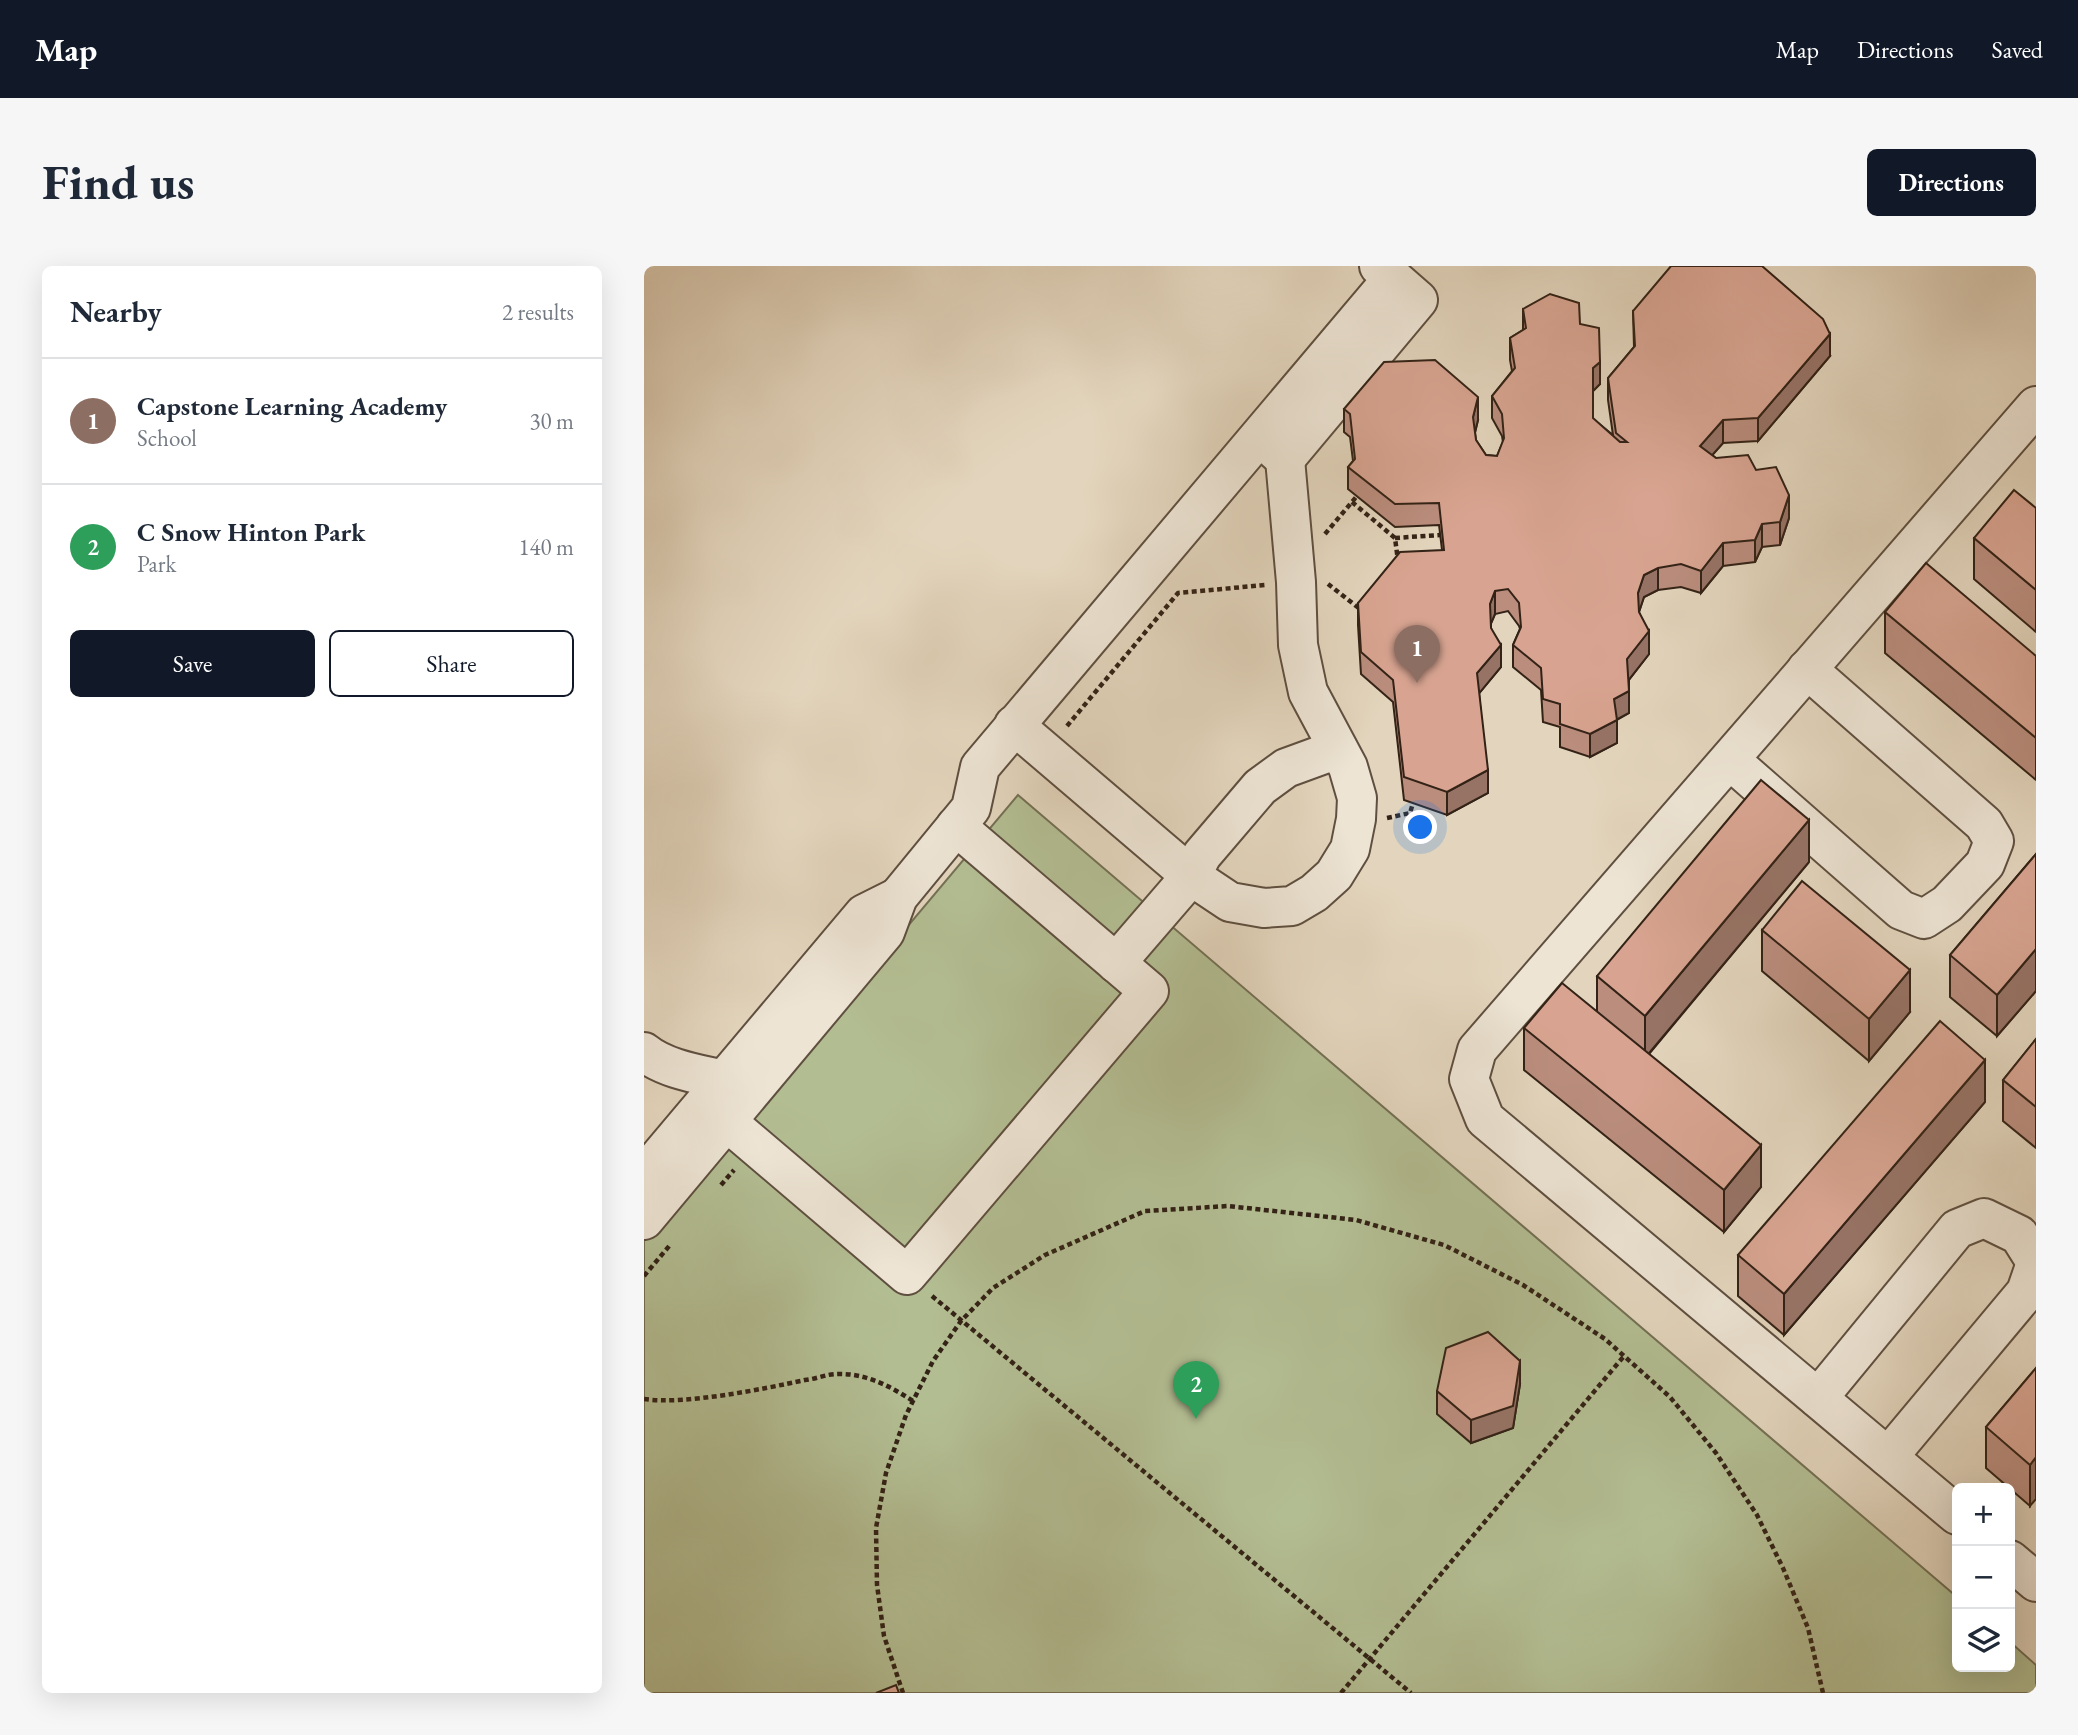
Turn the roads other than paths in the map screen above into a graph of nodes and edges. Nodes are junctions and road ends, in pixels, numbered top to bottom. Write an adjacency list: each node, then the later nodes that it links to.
1 (1386, 272): 3 (street)
2 (2036, 406): 4 (street)
3 (1272, 447): 5 (street); 6 (street)
4 (1807, 669): 7 (street); 7 (street)
5 (1014, 725): 8 (street); 9 (street)
6 (1338, 749): 9 (street); 9 (street)
7 (1730, 760): 16 (street)
8 (956, 826): 10 (street); 12 (street)
9 (1191, 876): 10 (street)
10 (1116, 963): 12 (street)
11 (648, 1055): 12 (street); 12 (street)
12 (711, 1107): 13 (street); 14 (street)
13 (644, 1175)
14 (644, 1220)
15 (2036, 1262): 16 (street); 17 (street)
16 (1818, 1398): 17 (street)
17 (1888, 1457): 18 (street)
18 (1952, 1511)
19 (2015, 1564): 20 (street)
20 (2036, 1582)

